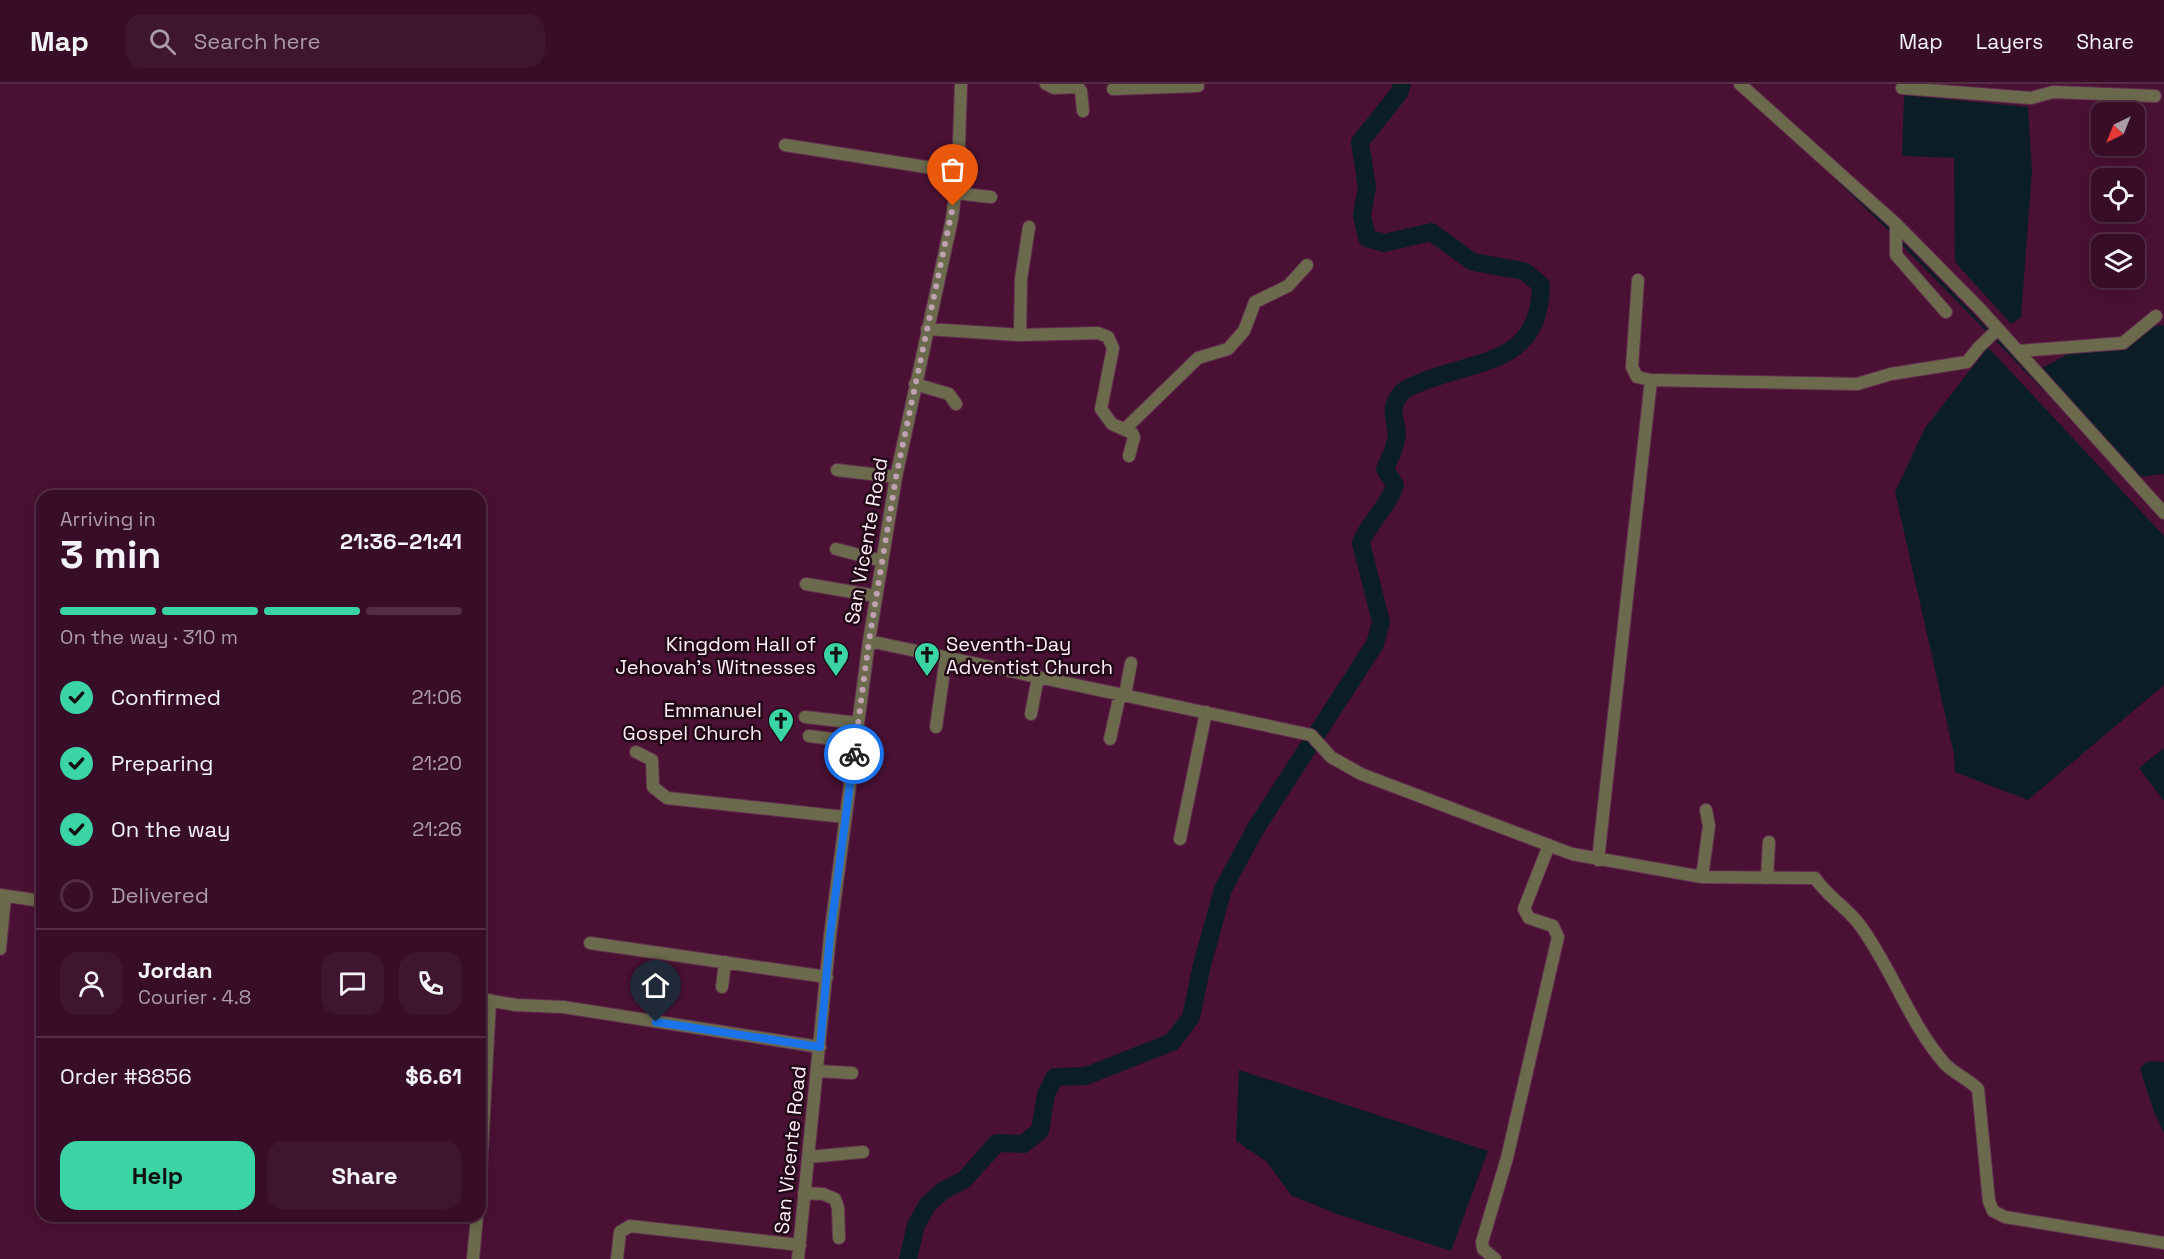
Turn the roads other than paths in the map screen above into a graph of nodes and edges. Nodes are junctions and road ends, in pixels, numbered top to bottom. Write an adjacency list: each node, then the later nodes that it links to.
1 (961, 84): 11 (street, San Vicente Road)
2 (1046, 84): 9 (street)
3 (1740, 84): 15 (street)
4 (1147, 86): 5 (street); 7 (street)
5 (1198, 86)
6 (1902, 88): 8 (street)
7 (1113, 89)
8 (2156, 96)
9 (1083, 111)
10 (784, 145): 11 (street)
11 (958, 172): 12 (street, San Vicente Road)
12 (955, 193): 13 (street); 20 (street, San Vicente Road)
13 (991, 197)
14 (1029, 227): 22 (street)
15 (1896, 228): 18 (street); 21 (street)
16 (1307, 265): 27 (street)
17 (1638, 280): 24 (street)
18 (1946, 312)
19 (2156, 316): 23 (street)
20 (927, 329): 22 (street); 25 (street, San Vicente Road)
21 (1994, 333): 23 (street); 24 (street)
22 (1020, 335): 27 (street)
23 (2019, 351): 31 (street)
24 (1651, 380): 55 (street)
25 (915, 384): 26 (street); 30 (street, San Vicente Road)
26 (956, 404)
27 (1126, 428): 28 (street)
28 (1130, 456)
29 (837, 470): 30 (street)
30 (896, 477): 33 (street, San Vicente Road)
31 (2164, 513)
32 (836, 549): 33 (street)
33 (882, 561): 35 (street, San Vicente Road)
34 (806, 584): 35 (street)
35 (876, 596): 36 (street, San Vicente Road)
36 (869, 641): 37 (street); 44 (street, San Vicente Road)
37 (946, 657): 39 (street); 45 (street)
38 (1131, 663): 40 (street)
39 (1038, 677): 40 (street); 42 (street)
40 (1123, 695): 41 (street); 47 (street)
41 (1206, 712): 52 (street); 54 (street)
42 (1031, 714)
43 (805, 717): 44 (street)
44 (858, 723): 48 (street, San Vicente Road)
45 (936, 727)
46 (809, 736): 48 (street)
47 (1110, 739)
48 (856, 742): 51 (street, San Vicente Road)
49 (636, 752): 51 (street)
50 (1706, 810): 56 (street)
51 (845, 817): 63 (street, San Vicente Road)
52 (1180, 839)
53 (1769, 842): 57 (street)
54 (1549, 845): 55 (street); 79 (street)
55 (1598, 860): 56 (street)
56 (1702, 878): 57 (street)
57 (1767, 878): 74 (street)
58 (2, 896): 59 (street); 61 (street)
59 (36, 900)
60 (590, 944): 62 (street)
61 (0, 949)
62 (725, 962): 63 (street); 64 (street)
63 (827, 977): 66 (street, San Vicente Road)
64 (722, 987)
65 (486, 999): 66 (street)
66 (820, 1047): 67 (street, San Vicente Road)
67 (817, 1071): 68 (street); 70 (street, San Vicente Road)
68 (852, 1073)
69 (863, 1152): 70 (street)
70 (808, 1156): 71 (street, San Vicente Road)
71 (804, 1193): 73 (street); 75 (street, San Vicente Road)
72 (476, 1222): 76 (street)
73 (839, 1238)
74 (2164, 1243)
75 (800, 1245): 77 (street); 78 (street, San Vicente Road)
76 (473, 1259)
77 (618, 1259)
78 (798, 1259)
79 (1495, 1259)

